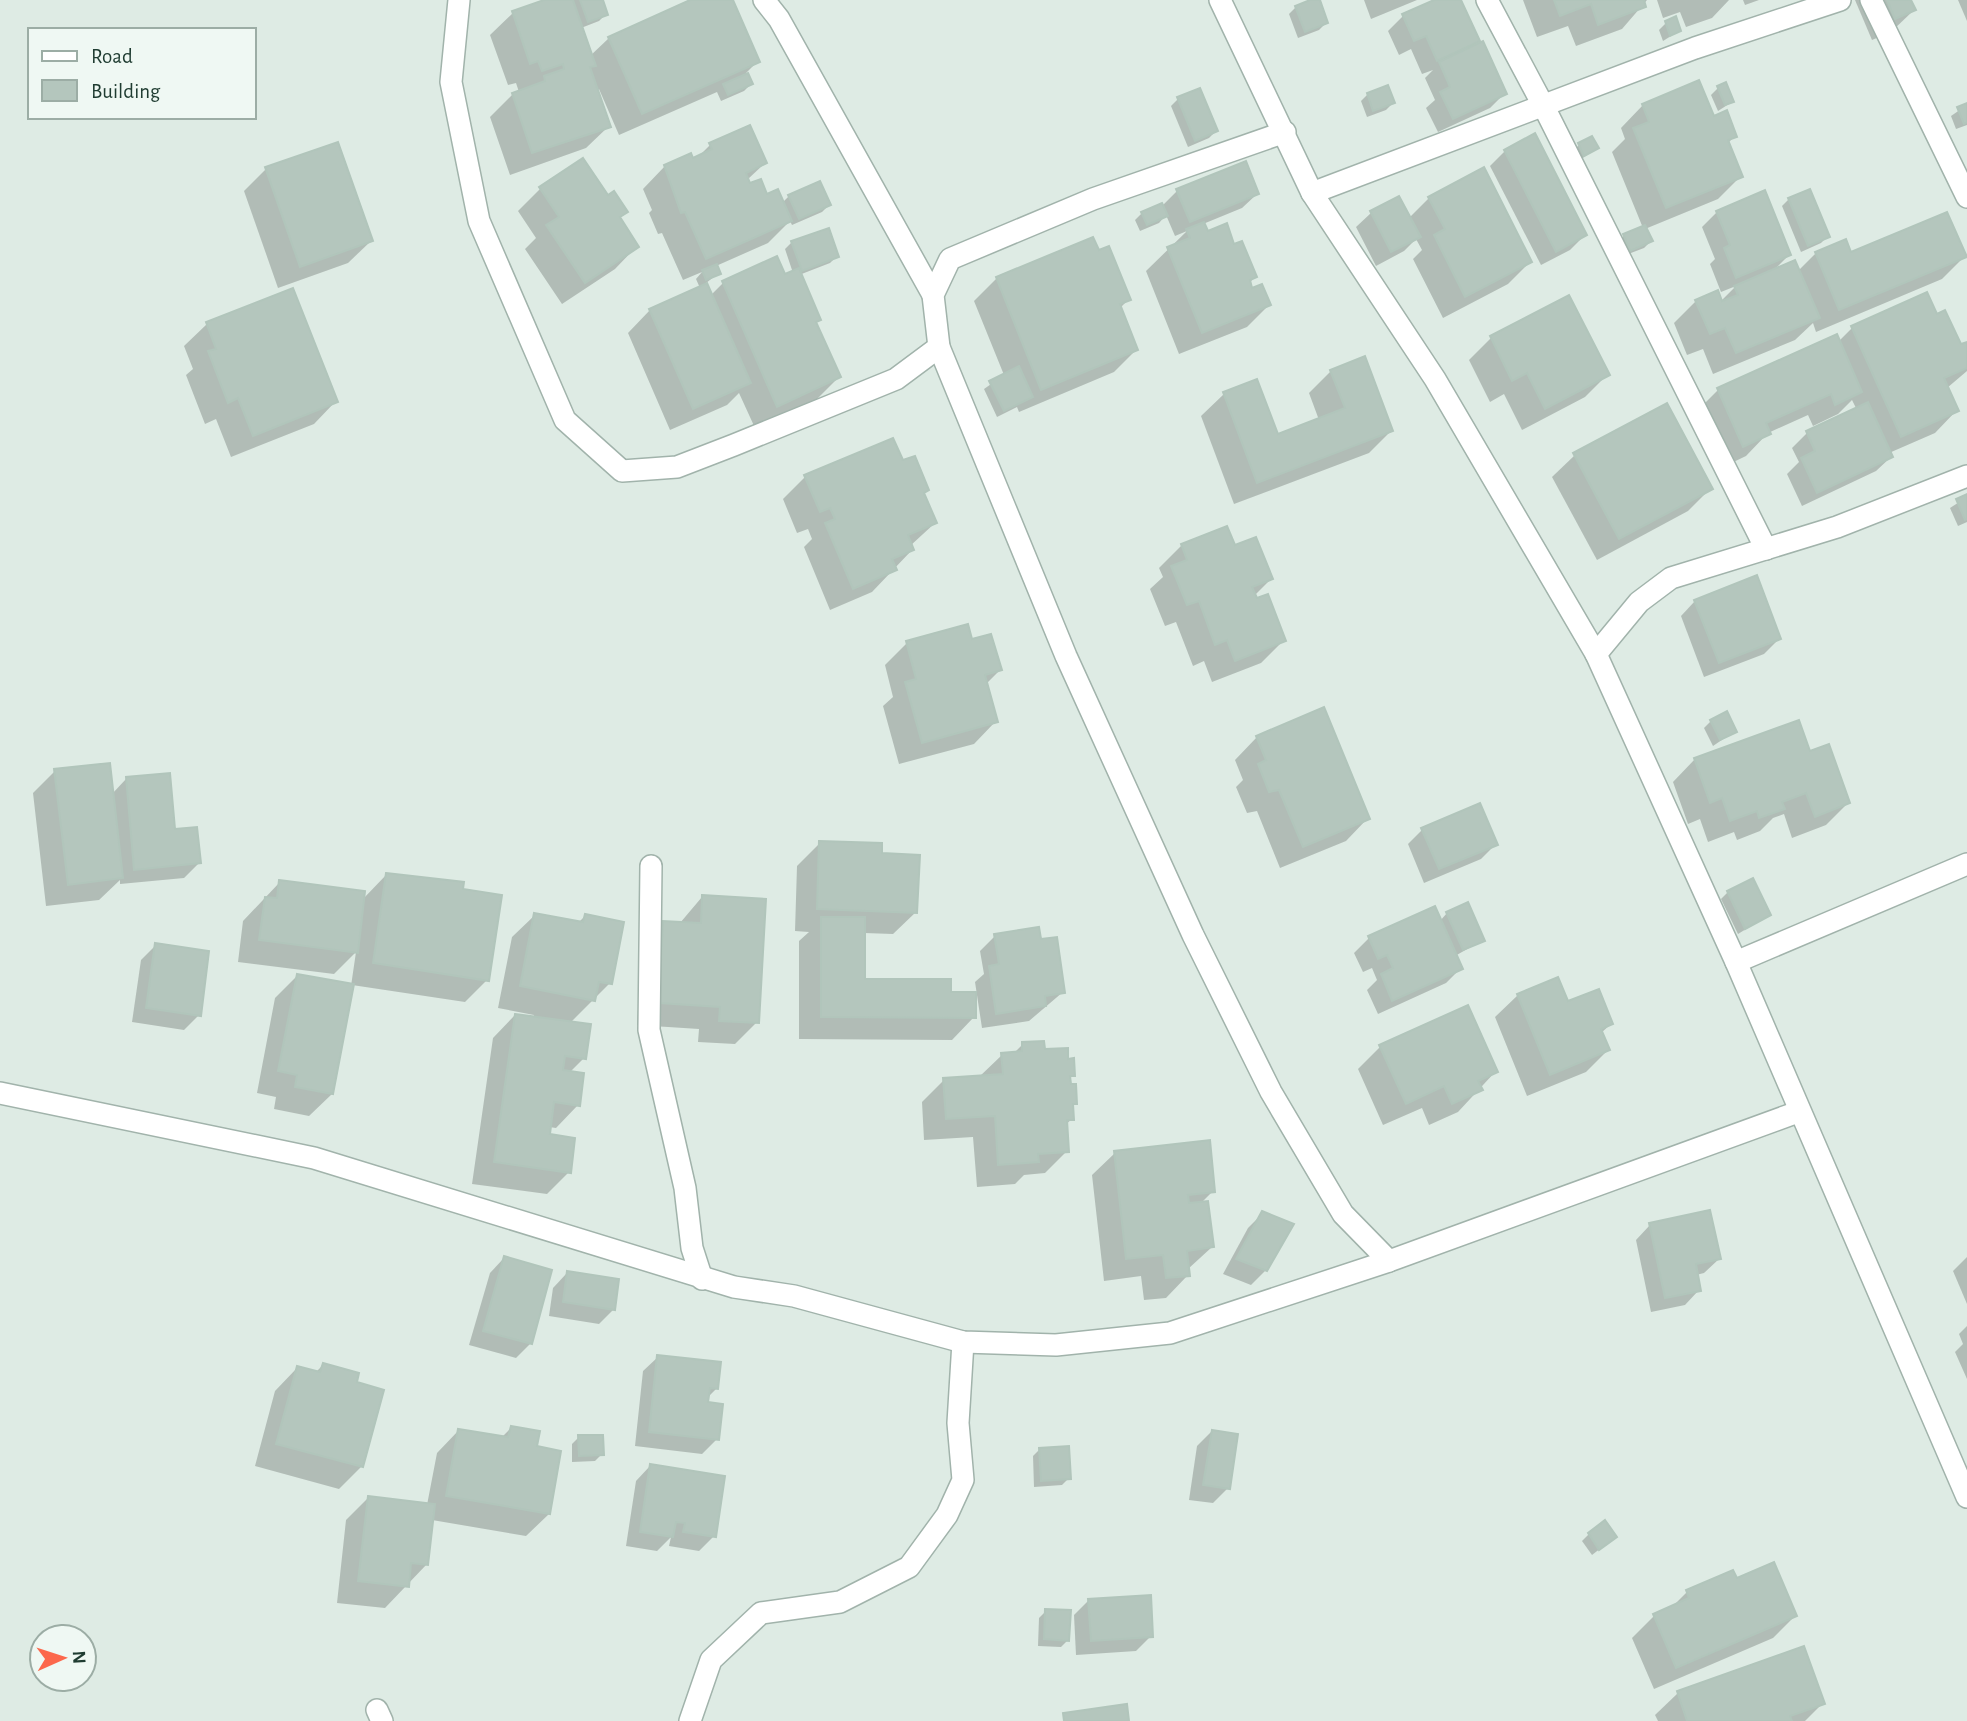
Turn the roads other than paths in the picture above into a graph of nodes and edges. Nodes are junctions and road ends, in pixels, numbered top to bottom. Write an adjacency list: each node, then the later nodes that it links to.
1 (459, 0): 12 (street)
2 (764, 0): 11 (street)
3 (1220, 0): 8 (street)
4 (1487, 0): 7 (street)
5 (1840, 0): 7 (street)
6 (1871, 0): 10 (street)
7 (1544, 107): 9 (street); 14 (street)
8 (1285, 132): 9 (street); 11 (street)
9 (1312, 193): 15 (street)
10 (1967, 197)
11 (933, 295): 12 (street)
12 (939, 347): 21 (street)
13 (1967, 476): 14 (street)
14 (1766, 549): 15 (street)
15 (1595, 654): 18 (street)
16 (1967, 864): 18 (street)
17 (651, 866): 22 (street)
18 (1736, 962): 20 (street)
19 (0, 1093): 22 (street)
20 (1798, 1112): 21 (street); 24 (street)
21 (1389, 1261): 23 (street)
22 (702, 1279): 23 (street)
23 (963, 1342): 25 (street)
24 (1967, 1497)
25 (690, 1721)

